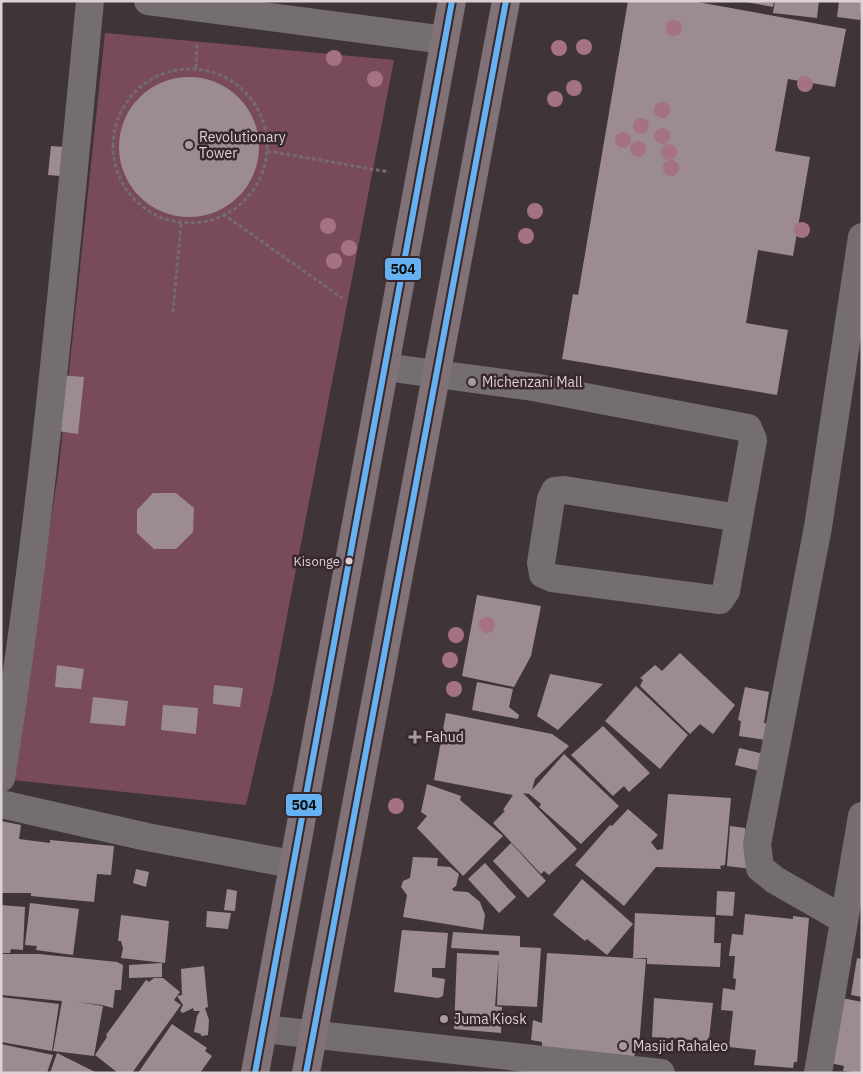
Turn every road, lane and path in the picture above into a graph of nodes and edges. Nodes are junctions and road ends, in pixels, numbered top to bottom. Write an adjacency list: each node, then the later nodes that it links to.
1 (90, 1): 18 (street)
2 (148, 1): 5 (street)
3 (452, 1): 5 (main road)
4 (506, 1): 16 (main road)
5 (445, 40): 9 (main road)
6 (197, 44): 7 (path)
7 (196, 68): 8 (path); 11 (path)
8 (267, 151): 9 (path); 10 (path)
9 (420, 178): 15 (main road)
10 (223, 214): 11 (path); 13 (path)
11 (180, 223): 14 (path)
12 (862, 237): 22 (street)
13 (342, 298)
14 (173, 312)
15 (384, 367): 16 (street); 21 (main road)
16 (436, 374): 17 (street); 24 (main road)
17 (739, 518): 17 (street)
18 (1, 778)
19 (1, 804): 21 (street)
20 (862, 816): 22 (street)
21 (292, 864): 23 (main road)
22 (843, 919): 28 (street)
23 (264, 1029): 24 (street); 25 (main road)
24 (313, 1035): 26 (main road); 27 (street)
25 (256, 1073)
26 (306, 1073)
27 (661, 1073)
28 (818, 1073)

